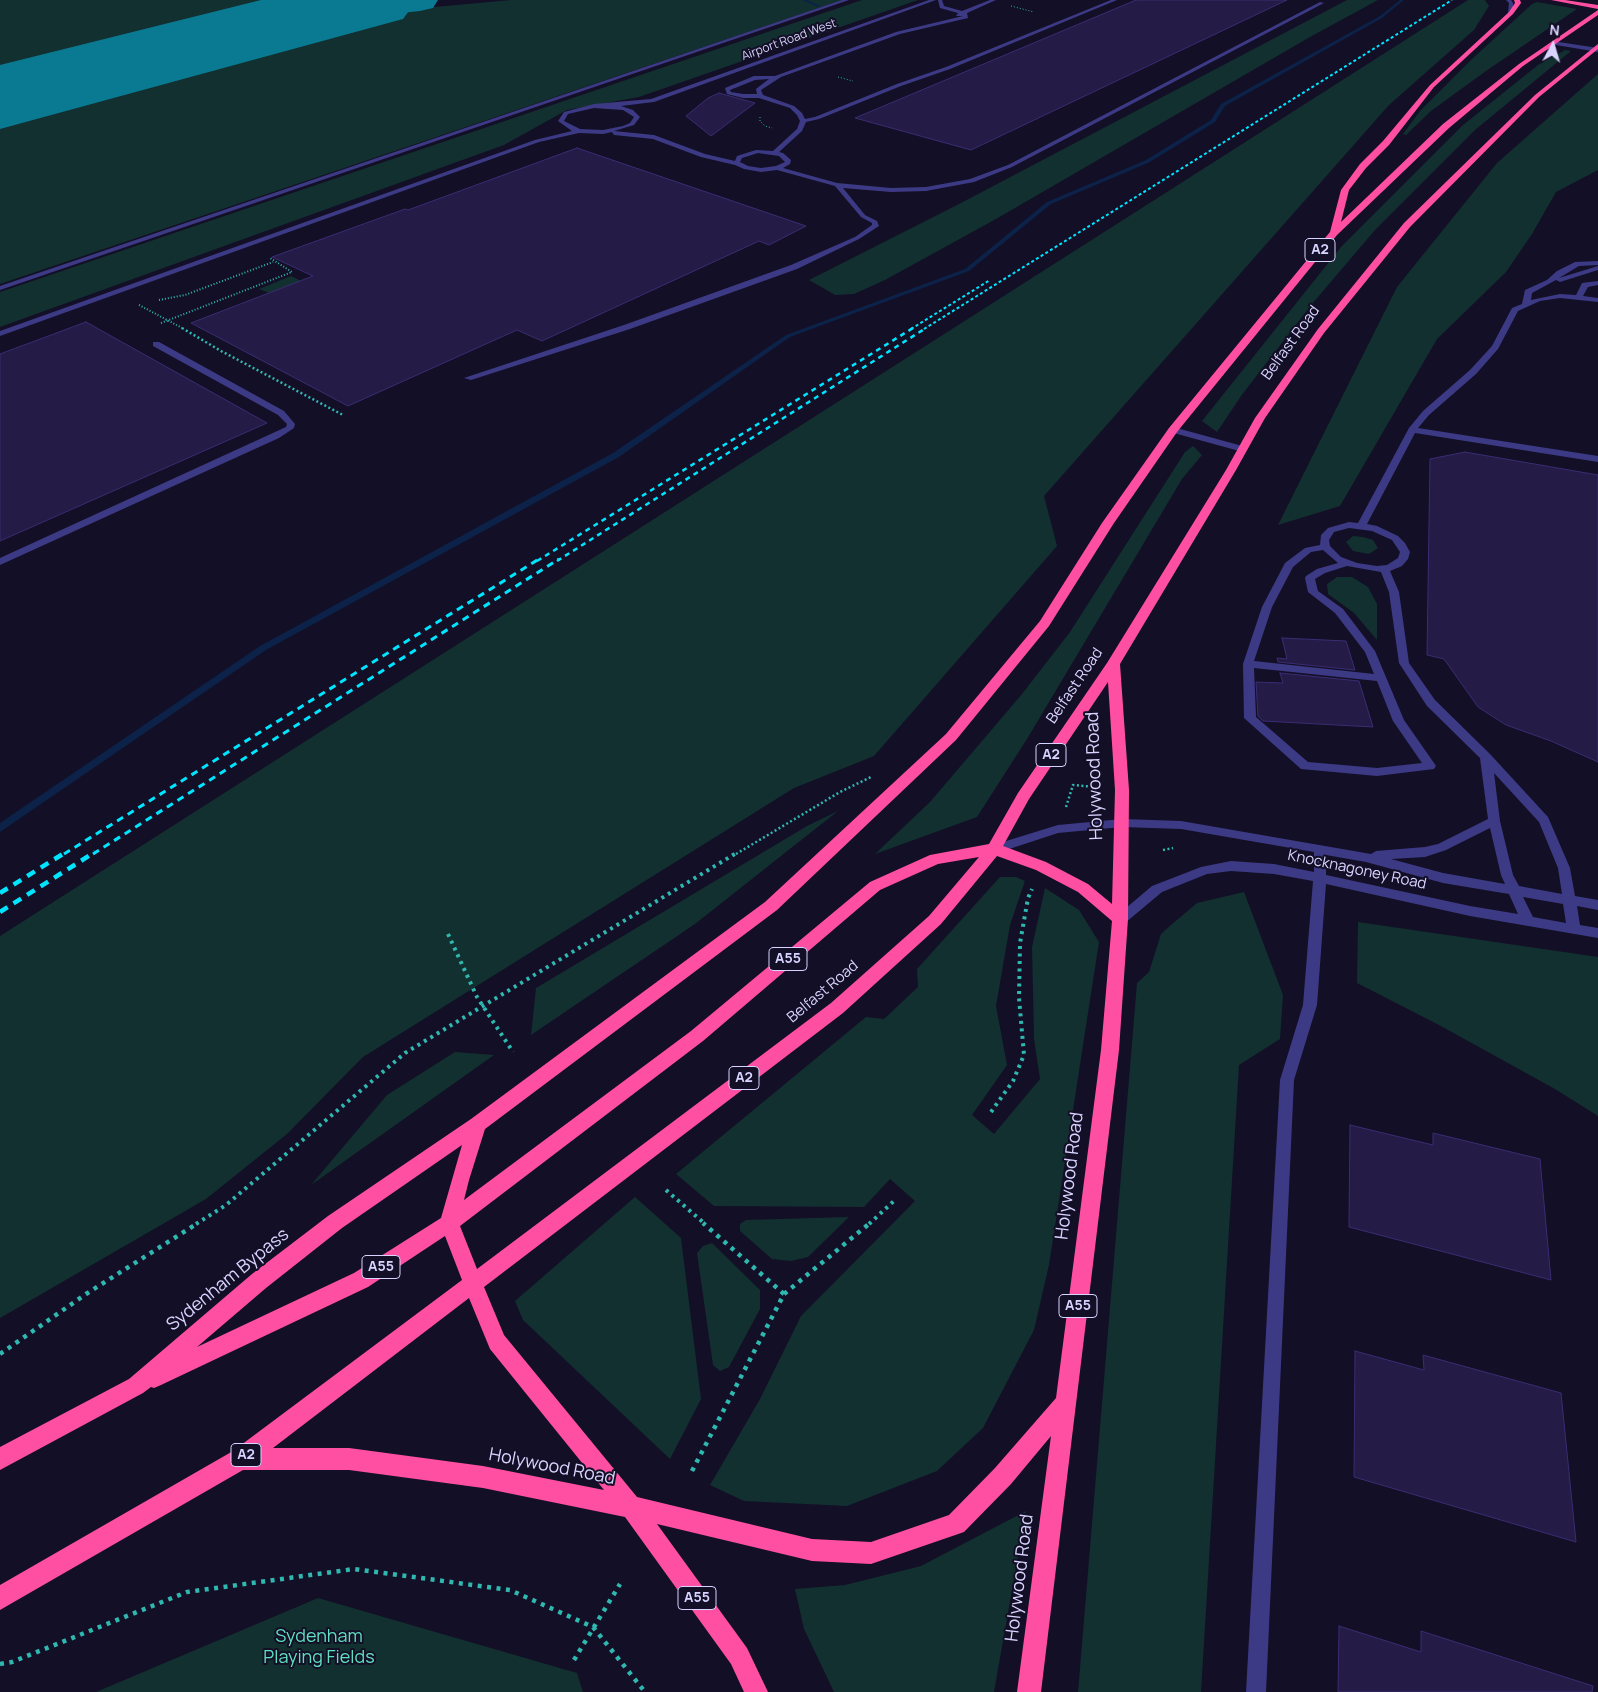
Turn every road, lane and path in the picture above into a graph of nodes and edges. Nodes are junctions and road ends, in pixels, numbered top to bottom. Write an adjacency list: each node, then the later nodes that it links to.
1 (847, 0): 45 (street)
2 (934, 0): 21 (street, Airport Road West)
3 (940, 0): 15 (street)
4 (1115, 0): 16 (street)
5 (1508, 0): 14 (street)
6 (1518, 0): 14 (highway)
7 (1554, 0): 11 (highway)
8 (1570, 0): 11 (highway)
9 (992, 1): 15 (street); 16 (path)
10 (1322, 3): 37 (street)
11 (1581, 3): 12 (highway)
12 (1598, 6)
13 (1598, 12): 17 (highway, A2)
14 (1511, 13): 38 (highway)
15 (964, 15): 19 (street)
16 (1069, 19): 24 (street)
17 (1552, 43): 18 (street); 38 (highway, A2)
18 (1596, 49): 59 (highway, Belfast Road / A2)
19 (779, 76): 20 (street); 20 (street)
20 (760, 96): 24 (street)
21 (652, 101): 22 (street, Airport Road West); 25 (street, Airport Road West)
22 (605, 106): 23 (street, Airport Road West); 25 (street)
23 (561, 121): 26 (street, Airport Road West); 28 (street)
24 (803, 121): 33 (street)
25 (639, 122): 29 (street, Airport Road West); 30 (street)
26 (555, 126)
27 (549, 131): 31 (street)
28 (579, 131): 29 (street); 31 (street)
29 (603, 132): 30 (street)
30 (654, 138): 32 (street)
31 (537, 141): 53 (street)
32 (690, 149): 34 (street); 35 (street)
33 (775, 152): 34 (street); 36 (street)
34 (743, 154): 35 (street)
35 (737, 163): 36 (street)
36 (777, 168): 37 (street)
37 (837, 185): 55 (street)
38 (1334, 233): 57 (highway, A2)
39 (1598, 263): 43 (street)
40 (290, 266): 41 (path)
41 (283, 268): 47 (path); 51 (path)
42 (1598, 268): 43 (street)
43 (1550, 282): 50 (street)
44 (1598, 283): 46 (street)
45 (0, 288)
46 (1578, 297): 48 (street); 50 (street)
47 (159, 300)
48 (1598, 300)
49 (142, 301): 51 (path)
50 (1526, 304): 58 (street)
51 (170, 320): 52 (path); 56 (path)
52 (156, 325)
53 (0, 334)
54 (156, 344): 63 (street)
55 (468, 378)
56 (343, 414)
57 (1174, 430): 59 (street); 91 (highway, A2)
58 (1412, 430): 60 (street); 61 (street)
59 (1243, 449): 66 (highway, Belfast Road / A2)
60 (1598, 459)
61 (1361, 526): 62 (street); 65 (street)
62 (1325, 547): 64 (street); 67 (street)
63 (0, 562)
64 (1347, 563): 65 (street); 68 (street)
65 (1384, 568): 69 (street)
66 (1113, 664): 74 (highway, Holywood Road / A55); 75 (highway, Belfast Road / A2)
67 (1248, 664): 68 (street); 68 (street)
68 (1381, 678)
69 (1486, 757): 73 (street); 81 (street)
70 (874, 775): 88 (path)
71 (1095, 787): 72 (path)
72 (1065, 810)
73 (1494, 821): 77 (street); 80 (street)
74 (1122, 823): 75 (street); 76 (street); 83 (highway, Holywood Road / A55)
75 (994, 849): 78 (highway, A55); 94 (highway, A55); 95 (highway, Belfast Road / A2)
76 (1320, 849): 77 (street); 79 (street)
77 (1366, 857): 80 (street)
78 (1041, 866): 83 (highway, A55); 90 (path)
79 (1320, 878): 83 (street, Knocknagoney Road); 84 (street, Knocknagoney Road); 112 (street)
80 (1514, 890): 81 (street); 84 (street)
81 (1569, 900): 82 (street); 85 (street)
82 (1598, 905)
83 (1120, 918): 99 (highway, Holywood Road / A55)
84 (1528, 921): 85 (street, Knocknagoney Road)
85 (1574, 929): 86 (street, Knocknagoney Road)
86 (1598, 933)
87 (448, 934): 88 (path)
88 (482, 1005): 89 (path); 97 (path)
89 (513, 1052)
90 (991, 1112)
91 (477, 1124): 94 (highway); 98 (highway, Sydenham Bypass / A2)
92 (666, 1190): 96 (path)
93 (895, 1200): 96 (path)
94 (449, 1223): 95 (highway, A55); 98 (highway, A55)
95 (473, 1284): 101 (highway, A2); 103 (highway, A55)
96 (784, 1294): 102 (path)
97 (0, 1354)
98 (136, 1386): 100 (highway, Sydenham Bypass / A2)
99 (1066, 1402): 103 (highway, Holywood Road); 111 (highway, Holywood Road / A55)
100 (0, 1459)
101 (241, 1459): 103 (highway, Holywood Road); 105 (highway, A2)
102 (692, 1471)
103 (631, 1507): 110 (highway, A55)
104 (620, 1584): 106 (path)
105 (0, 1598)
106 (593, 1627): 107 (path); 108 (path); 109 (path)
107 (574, 1660)
108 (0, 1664)
109 (645, 1692)
110 (756, 1692)
111 (1029, 1692)
112 (1256, 1692)

